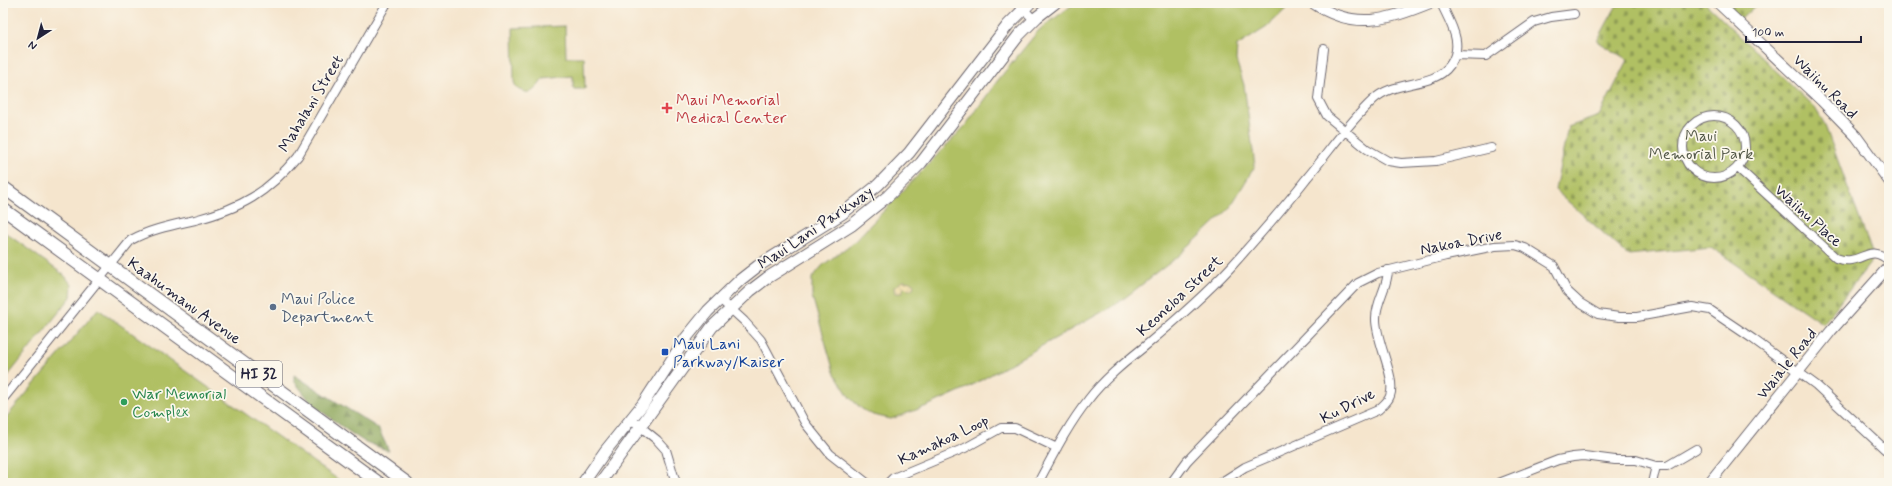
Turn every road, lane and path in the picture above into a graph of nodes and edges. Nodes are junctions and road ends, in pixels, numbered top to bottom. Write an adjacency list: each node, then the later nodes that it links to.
1 (387, 3): 19 (street, Mahalani Street)
2 (1055, 3): 9 (main road, Maui Lani Parkway)
3 (1313, 3): 4 (street)
4 (1430, 3)
5 (1441, 3): 11 (street)
6 (1718, 3): 15 (street, Waiinu Road)
7 (1024, 5): 9 (street); 23 (main road, Maui Lani Parkway)
8 (1574, 14): 11 (street)
9 (1034, 20): 24 (main road, Maui Lani Parkway)
10 (1324, 49): 12 (street)
11 (1456, 55): 12 (street, Keoneloa Street)
12 (1345, 131): 13 (street); 29 (street, Keoneloa Street)
13 (1491, 148)
14 (1738, 168): 14 (street); 18 (street, Waiinu Place)
15 (1889, 181)
16 (3, 186): 19 (main road, Kaahumanu Avenue / HI 32)
17 (3, 209): 22 (main road, Kaahumanu Avenue / HI 32)
18 (1889, 261)
19 (111, 266): 22 (street, Mahalani Street); 34 (main road, Kaahumanu Avenue / HI 32)
20 (1889, 266): 25 (street, Waiale Road)
21 (1388, 270): 25 (street, Nakoa Drive); 41 (street, Nakoa Drive); 42 (street, Ku Drive)
22 (101, 280): 26 (street, Mahalani Street); 33 (main road, Kaahumanu Avenue / HI 32)
23 (720, 299): 24 (street); 27 (main road, Maui Lani Parkway)
24 (731, 309): 28 (main road, Maui Lani Parkway); 38 (street)
25 (1798, 371): 31 (street, Nakoa Drive); 45 (street, Waiale Road)
26 (3, 399)
27 (631, 419): 28 (street); 35 (main road, Maui Lani Parkway)
28 (641, 426): 36 (main road, Maui Lani Parkway); 37 (street)
29 (1057, 448): 39 (street, Kamakoa Loop); 40 (street, Keoneloa Street)
30 (1696, 449): 32 (street)
31 (1889, 453)
32 (1656, 466): 43 (street); 44 (street)
33 (379, 483)
34 (407, 483)
35 (583, 483)
36 (600, 483)
37 (676, 483)
38 (867, 483)
39 (888, 483)
40 (1038, 483)
41 (1170, 483)
42 (1220, 483)
43 (1499, 483)
44 (1652, 483)
45 (1709, 483)

